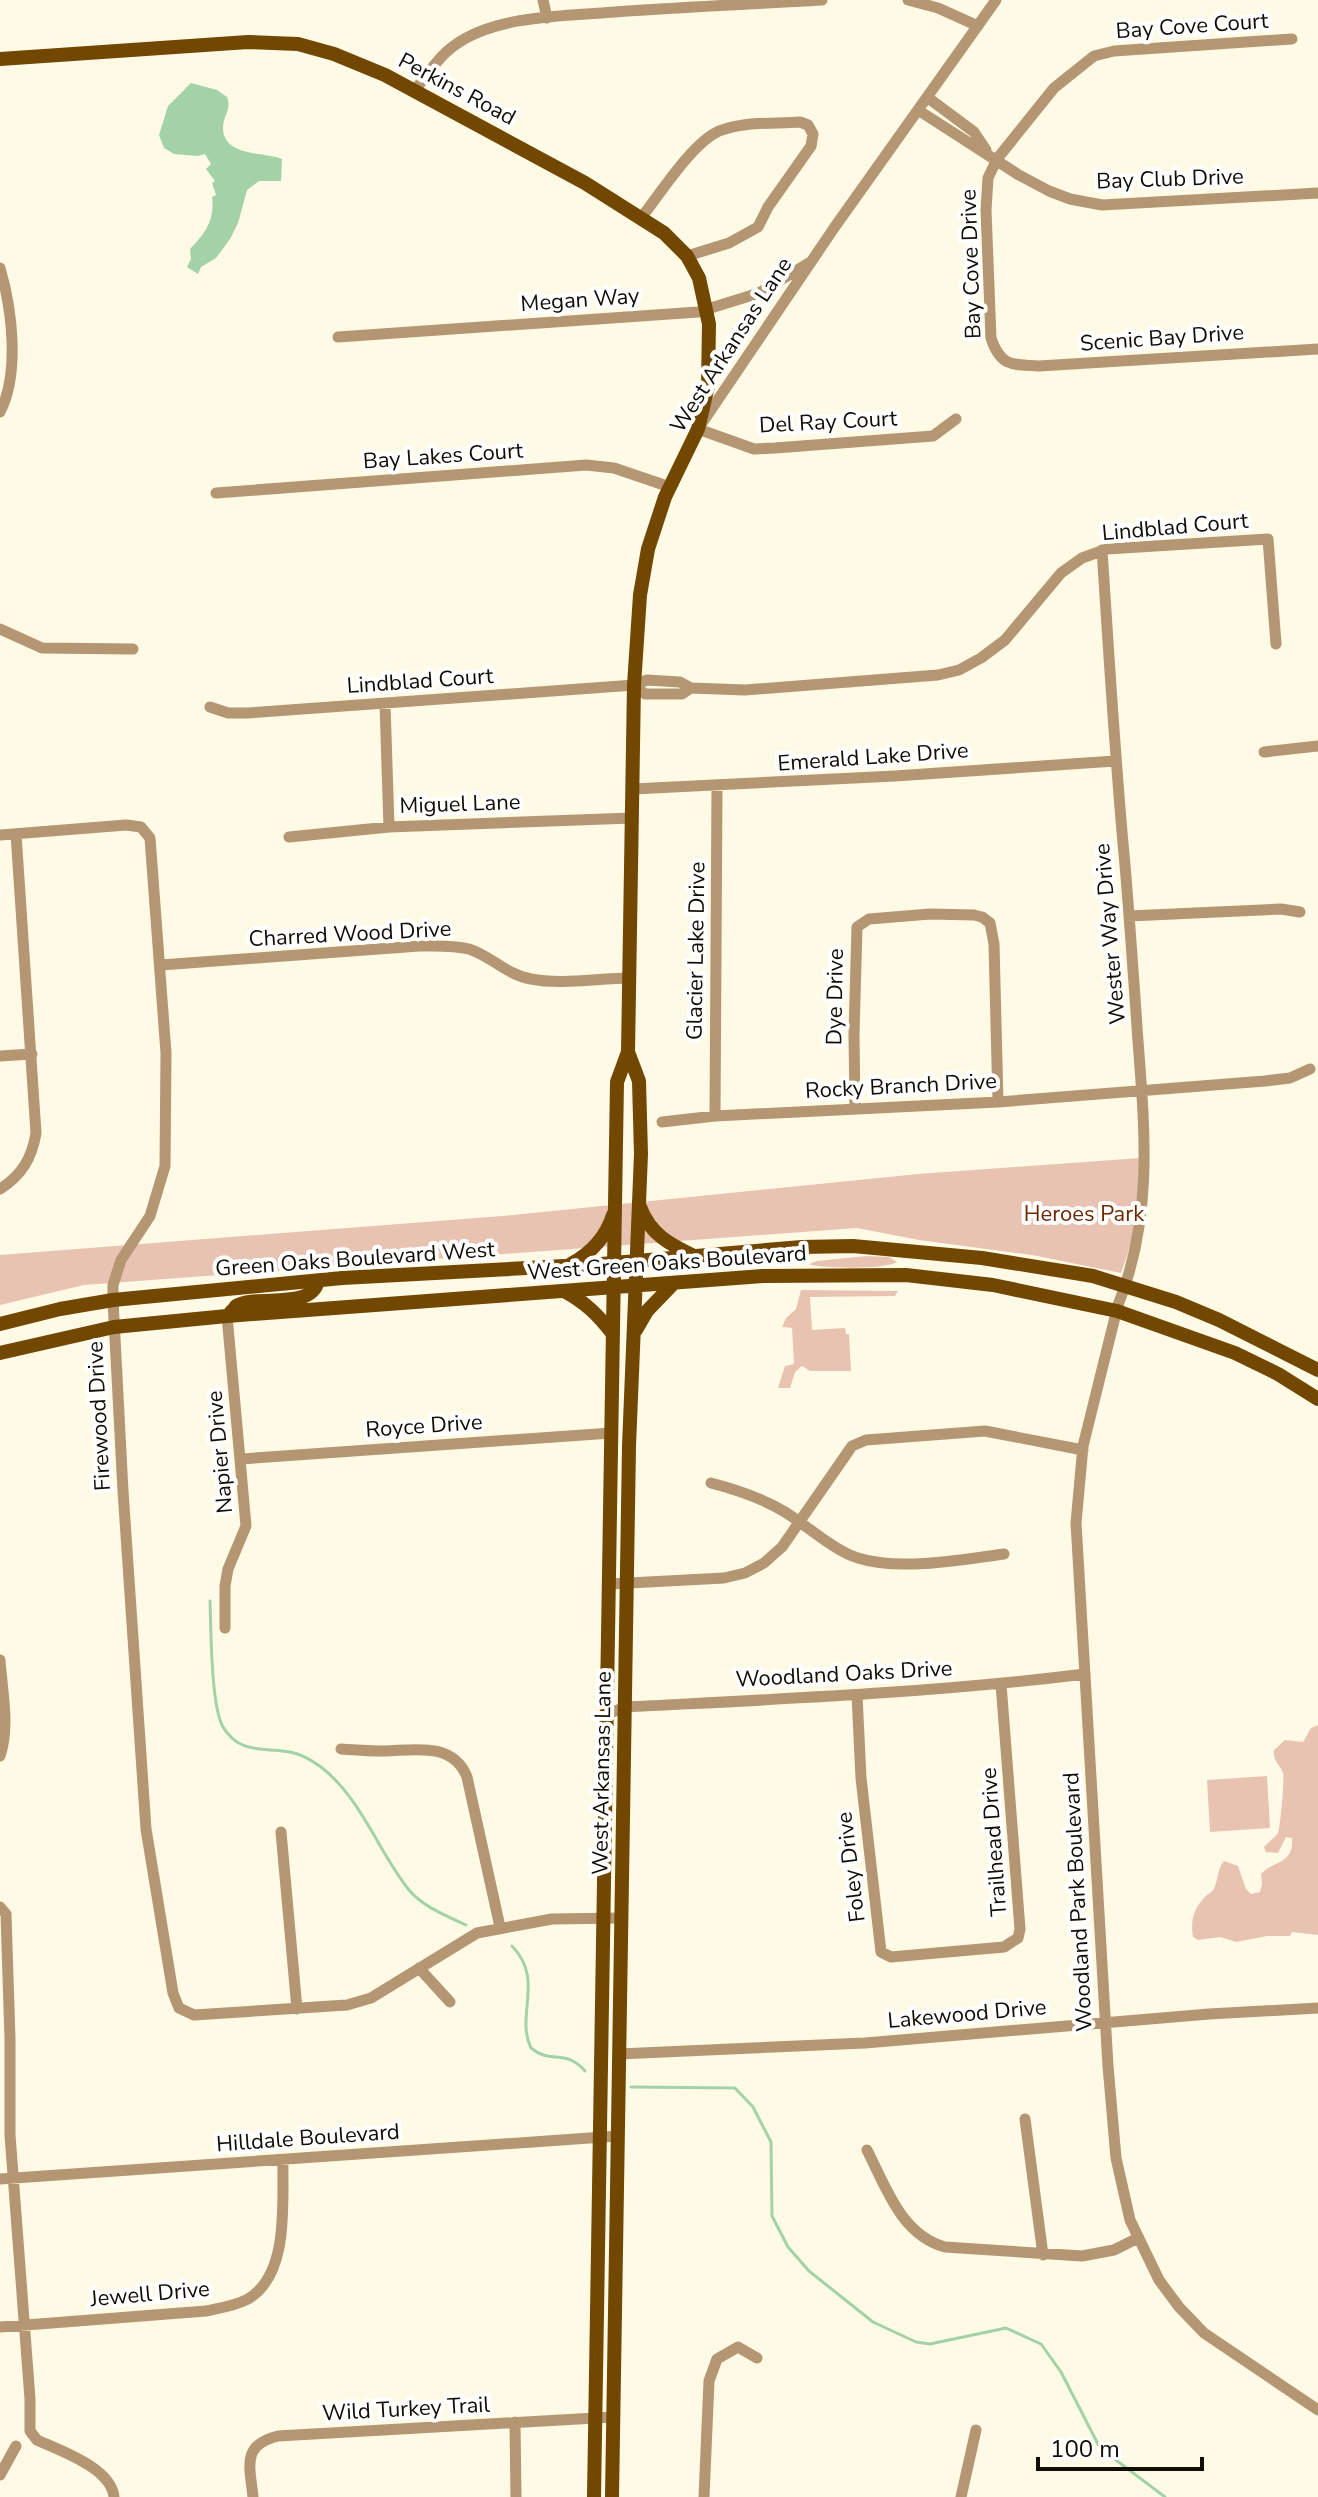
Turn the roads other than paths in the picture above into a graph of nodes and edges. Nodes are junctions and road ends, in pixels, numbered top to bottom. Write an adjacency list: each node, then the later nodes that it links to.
1 (543, 0): 5 (street)
2 (822, 0): 5 (street)
3 (908, 0): 6 (street)
4 (996, 0): 6 (street, West Arkansas Lane)
5 (547, 18): 9 (street)
6 (978, 26): 10 (street, West Arkansas Lane)
7 (1292, 39): 12 (street, Bay Cove Court)
8 (0, 59): 9 (main road, Perkins Road)
9 (415, 90): 14 (main road, Perkins Road)
10 (927, 97): 11 (street, West Arkansas Lane); 12 (street, Bay Club Drive)
11 (918, 110): 12 (street, Bay Club Drive); 16 (street, West Arkansas Lane)
12 (993, 156): 13 (street, Bay Club Drive); 21 (street, Bay Cove Drive)
13 (1318, 193)
14 (641, 218): 15 (main road, Perkins Road); 15 (street)
15 (687, 256): 18 (main road, Perkins Road)
16 (813, 261): 18 (street, Megan Way); 24 (street, West Arkansas Lane)
17 (0, 268): 22 (street)
18 (706, 310): 19 (street, Megan Way); 24 (main road, Perkins Road)
19 (338, 337)
20 (1318, 349): 21 (street, Scenic Bay Drive)
21 (1008, 363)
22 (0, 412)
23 (956, 419): 24 (street, Del Ray Court)
24 (698, 429): 25 (main road, West Arkansas Lane)
25 (670, 487): 26 (street, Bay Lakes Court); 31 (main road, West Arkansas Lane)
26 (216, 493)
27 (1102, 550): 29 (street, Lindblad Court); 31 (street, Lindblad Court); 36 (street, Wester Way Drive)
28 (0, 629): 30 (street)
29 (1276, 644)
30 (133, 649)
31 (634, 685): 32 (street, Lindblad Court); 38 (main road, West Arkansas Lane)
32 (385, 704): 33 (street, Lindblad Court); 40 (street)
33 (210, 707)
34 (1318, 746): 35 (street)
35 (1264, 752)
36 (1115, 761): 37 (street, Emerald Lake Drive); 45 (street, Wester Way Drive)
37 (717, 786): 38 (street, Emerald Lake Drive); 55 (street, Glacier Lake Drive)
38 (633, 789): 39 (main road, West Arkansas Lane)
39 (632, 818): 40 (street, Miguel Lane); 47 (main road, West Arkansas Lane)
40 (389, 827): 43 (street, Miguel Lane)
41 (16, 834): 42 (street); 46 (street, Firewood Drive); 49 (street)
42 (0, 835)
43 (289, 837)
44 (1300, 912): 45 (street)
45 (1129, 916): 52 (street, Wester Way Drive)
46 (161, 965): 47 (street, Charred Wood Drive); 72 (street, Firewood Drive)
47 (630, 978): 48 (main road, West Arkansas Lane)
48 (628, 1052): 58 (main road, West Arkansas Lane); 59 (main road, West Arkansas Lane)
49 (32, 1054): 50 (street); 57 (street)
50 (0, 1056)
51 (1310, 1069): 52 (street, Rocky Branch Drive)
52 (1142, 1090): 53 (street, Rocky Branch Drive); 69 (street, Wester Way Drive)
53 (998, 1102): 54 (street, Rocky Branch Drive); 54 (street, Dye Drive)
54 (855, 1108): 55 (street, Rocky Branch Drive)
55 (715, 1116): 56 (street, Rocky Branch Drive)
56 (662, 1122)
57 (4, 1186)
58 (640, 1205): 61 (main road); 62 (main road, West Arkansas Lane)
59 (616, 1207): 63 (main road, West Arkansas Lane); 64 (main road)
60 (912, 1250): 61 (main road, Green Oaks Boulevard West); 65 (main road); 69 (main road, Green Oaks Boulevard West)
61 (694, 1256): 62 (main road, Green Oaks Boulevard West)
62 (636, 1261): 63 (main road, Green Oaks Boulevard West); 68 (main road, West Arkansas Lane)
63 (615, 1262): 64 (main road, Green Oaks Boulevard West); 70 (main road, West Arkansas Lane)
64 (569, 1265): 66 (main road, Green Oaks Boulevard West)
65 (906, 1275): 67 (main road, West Green Oaks Boulevard); 73 (main road, West Green Oaks Boulevard)
66 (318, 1281): 72 (main road, Green Oaks Boulevard West); 74 (main road)
67 (674, 1283): 68 (main road, West Green Oaks Boulevard); 78 (main road)
68 (634, 1286): 70 (main road, West Green Oaks Boulevard); 78 (main road, West Arkansas Lane)
69 (1126, 1286): 73 (street, Wester Way Drive); 80 (main road, Green Oaks Boulevard West)
70 (614, 1287): 71 (main road, West Green Oaks Boulevard); 77 (main road, West Arkansas Lane)
71 (564, 1291): 74 (main road, West Green Oaks Boulevard); 77 (main road)
72 (113, 1300): 75 (main road, Green Oaks Boulevard West); 76 (street, Firewood Drive)
73 (1117, 1311): 81 (main road, West Green Oaks Boulevard); 83 (street, Woodland Park Boulevard)
74 (227, 1316): 76 (main road, West Green Oaks Boulevard); 84 (street, Napier Drive)
75 (0, 1324)
76 (114, 1327): 79 (main road, West Green Oaks Boulevard); 110 (street, Firewood Drive)
77 (612, 1333): 82 (main road, West Arkansas Lane)
78 (634, 1334): 87 (main road, West Arkansas Lane)
79 (0, 1353)
80 (1318, 1370)
81 (1318, 1399)
82 (611, 1433): 84 (street, Royce Drive); 86 (main road, West Arkansas Lane)
83 (1083, 1450): 88 (street); 94 (street, Woodland Park Boulevard)
84 (241, 1459): 92 (street, Napier Drive)
85 (711, 1483): 88 (street)
86 (610, 1508): 87 (main road); 91 (main road, West Arkansas Lane)
87 (629, 1508): 90 (main road, West Arkansas Lane)
88 (799, 1521): 89 (street); 90 (street)
89 (1004, 1554)
90 (628, 1583): 91 (street); 97 (main road, West Arkansas Lane)
91 (610, 1584): 98 (main road, West Arkansas Lane)
92 (225, 1628)
93 (0, 1660): 100 (street)
94 (1085, 1674): 95 (street, Woodland Oaks Drive); 111 (street, Woodland Park Boulevard)
95 (1001, 1684): 96 (street, Woodland Oaks Drive); 106 (street, Trailhead Drive)
96 (857, 1695): 97 (street, Woodland Oaks Drive); 106 (street, Foley Drive)
97 (626, 1707): 98 (street, Woodland Oaks Drive); 104 (main road, West Arkansas Lane)
98 (607, 1714): 103 (main road, West Arkansas Lane)
99 (341, 1749): 105 (street)
100 (0, 1756)
101 (281, 1832): 110 (street)
102 (3, 1911): 112 (street)
103 (604, 1917): 104 (street); 105 (street); 116 (main road, West Arkansas Lane)
104 (621, 1918): 113 (main road, West Arkansas Lane)
105 (500, 1927): 107 (street)
106 (963, 1951)
107 (419, 1968): 108 (street); 110 (street)
108 (450, 2002)
109 (1318, 2008): 111 (street, Lakewood Drive)
110 (297, 2009)
111 (1106, 2022): 113 (street, Lakewood Drive); 121 (street, Woodland Park Boulevard)
112 (5, 2039): 119 (street)
113 (619, 2054): 115 (main road, West Arkansas Lane)
114 (1025, 2119): 122 (street)
115 (618, 2136): 116 (street, Hilldale Boulevard); 127 (main road, West Arkansas Lane)
116 (600, 2138): 118 (street, Hilldale Boulevard); 128 (main road, West Arkansas Lane)
117 (867, 2150): 122 (street)
118 (283, 2160): 119 (street, Hilldale Boulevard); 123 (street, Jewell Drive)
119 (13, 2178): 120 (street, Hilldale Boulevard); 123 (street)
120 (0, 2179)
121 (1138, 2238): 122 (street); 126 (street, Woodland Park Boulevard)
122 (1043, 2255)
123 (24, 2324): 124 (street, Jewell Drive); 133 (street)
124 (0, 2327)
125 (757, 2358): 138 (street)
126 (1318, 2410)
127 (613, 2417): 128 (street, Wild Turkey Trail); 137 (main road, West Arkansas Lane)
128 (595, 2418): 129 (street, Wild Turkey Trail); 136 (main road, West Arkansas Lane)
129 (515, 2422): 134 (street, Wild Turkey Trail); 135 (street)
130 (976, 2430): 139 (street)
131 (16, 2446): 132 (street)
132 (0, 2475)
133 (114, 2497)
134 (253, 2497)
135 (516, 2497)
136 (594, 2497)
137 (612, 2497)
138 (704, 2497)
139 (961, 2497)

